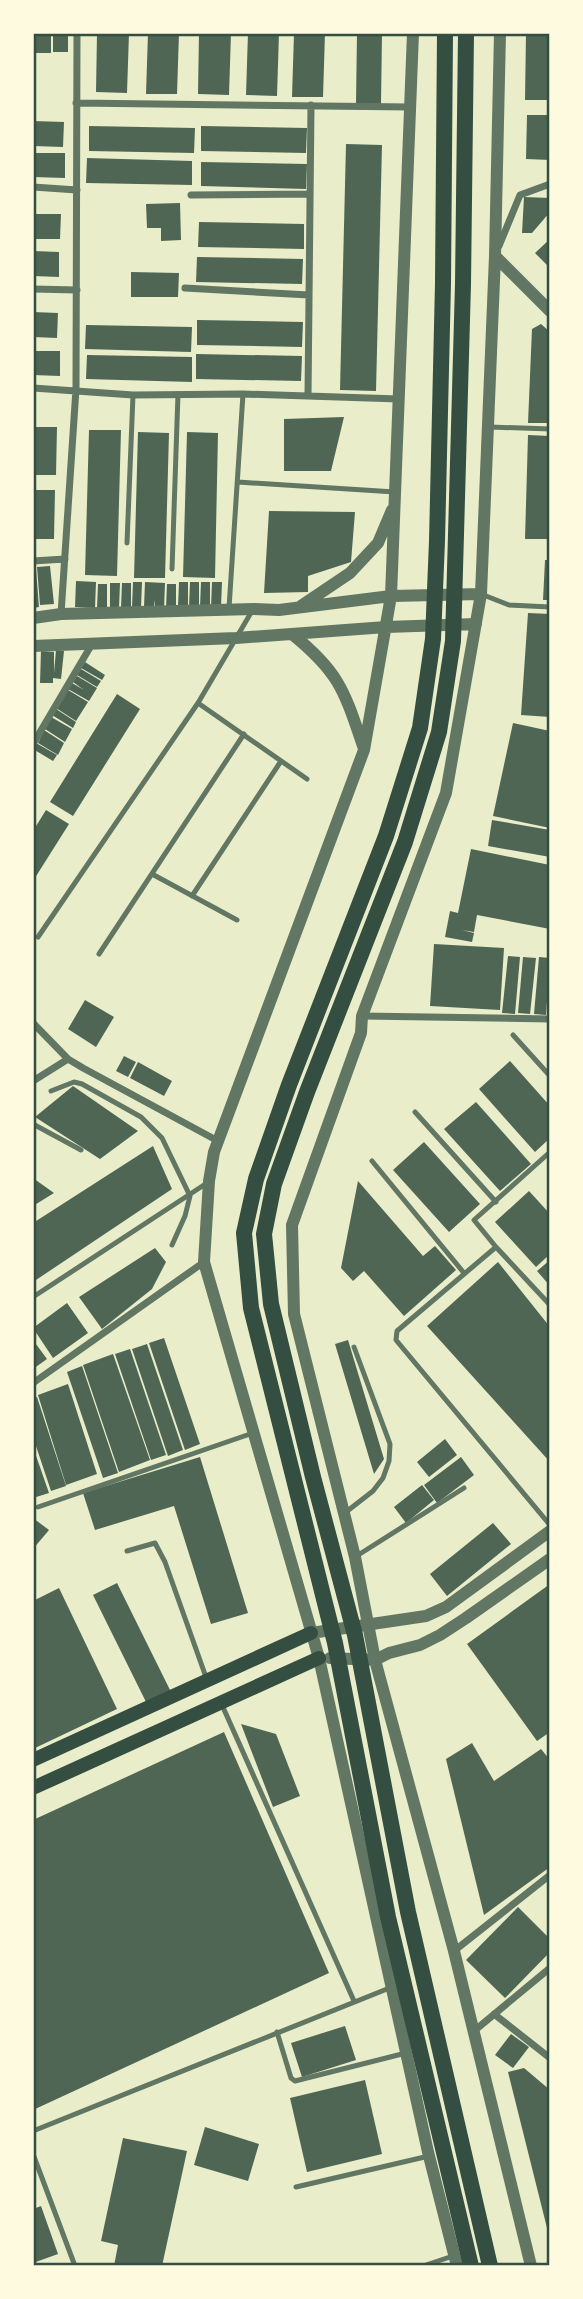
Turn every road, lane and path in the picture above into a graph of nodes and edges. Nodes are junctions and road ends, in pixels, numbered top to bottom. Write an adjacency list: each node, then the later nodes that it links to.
1 (77, 33): 6 (street)
2 (412, 33): 8 (street)
3 (445, 33): 119 (highway)
4 (466, 33): 120 (highway)
5 (500, 33): 14 (street)
6 (76, 103): 7 (street); 11 (street)
7 (311, 105): 8 (street); 12 (street)
8 (410, 107): 26 (street)
9 (550, 184): 14 (street)
10 (33, 187): 11 (street)
11 (77, 190): 17 (street)
12 (310, 194): 13 (street); 18 (street)
13 (191, 195)
14 (495, 256): 19 (street); 27 (street)
15 (185, 288): 18 (street)
16 (33, 289): 17 (street)
17 (77, 290): 21 (street)
18 (309, 295): 25 (street)
19 (548, 306)
20 (33, 388): 21 (street)
21 (76, 389): 24 (street); 32 (street)
22 (178, 394): 23 (street); 24 (street); 34 (lane)
23 (243, 394): 25 (street); 29 (lane)
24 (133, 395): 31 (lane)
25 (308, 396): 26 (street)
26 (400, 399): 30 (street)
27 (486, 427): 28 (lane); 35 (street)
28 (550, 429)
29 (238, 482): 30 (lane); 40 (lane)
30 (395, 498): 36 (street); 38 (street)
31 (127, 542)
32 (65, 559): 33 (street); 41 (street)
33 (33, 561)
34 (172, 569)
35 (481, 594): 36 (street); 37 (lane); 43 (street)
36 (391, 596): 38 (street); 44 (street)
37 (550, 607)
38 (298, 608): 39 (street)
39 (254, 609): 40 (street); 46 (lane)
40 (229, 610): 41 (street)
41 (61, 614): 42 (street)
42 (33, 618)
43 (476, 624): 44 (street); 60 (street)
44 (386, 627): 45 (street); 52 (street)
45 (292, 634): 46 (street); 52 (street)
46 (236, 638): 47 (street); 49 (lane)
47 (93, 643): 48 (street); 51 (street)
48 (33, 646)
49 (198, 703): 50 (lane); 58 (lane)
50 (244, 734): 53 (lane); 55 (lane)
51 (33, 744)
52 (364, 750): 70 (street)
53 (281, 761): 54 (lane); 56 (lane)
54 (307, 779)
55 (152, 874): 56 (lane); 59 (lane)
56 (192, 895): 57 (lane)
57 (237, 920)
58 (38, 937)
59 (99, 954)
60 (362, 1016): 61 (street); 88 (street)
61 (550, 1019)
62 (33, 1023): 64 (street)
63 (513, 1035): 65 (lane)
64 (68, 1059): 66 (street); 70 (street)
65 (550, 1076)
66 (33, 1081)
67 (51, 1091): 75 (lane)
68 (415, 1112): 76 (lane)
69 (33, 1124): 71 (lane)
70 (218, 1141): 74 (street)
71 (81, 1150)
72 (550, 1152): 76 (lane)
73 (372, 1161): 80 (lane)
74 (209, 1181): 75 (lane); 79 (street)
75 (190, 1196): 77 (lane); 81 (lane)
76 (496, 1202): 78 (lane)
77 (172, 1245)
78 (496, 1247): 80 (lane); 82 (lane)
79 (204, 1262): 84 (street); 85 (street)
80 (464, 1273): 89 (lane)
81 (33, 1297)
82 (550, 1306)
83 (355, 1347): 88 (lane)
84 (33, 1383)
85 (253, 1433): 87 (lane); 95 (street)
86 (464, 1488): 92 (lane)
87 (38, 1507)
88 (344, 1514): 92 (street)
89 (550, 1525)
90 (550, 1531): 94 (street)
91 (127, 1551): 98 (lane)
92 (355, 1558): 94 (street)
93 (550, 1559): 97 (street)
94 (370, 1626): 95 (street); 97 (street)
95 (312, 1633): 96 (street); 98 (main road)
96 (319, 1658): 97 (street); 99 (main road); 105 (street)
97 (375, 1660): 103 (street)
98 (207, 1681): 100 (main road)
99 (221, 1702): 101 (main road); 106 (lane)
100 (33, 1760)
101 (33, 1788)
102 (550, 1875): 103 (street)
103 (454, 1951): 108 (street)
104 (550, 1968): 107 (street)
105 (392, 1987): 106 (lane); 110 (street)
106 (354, 2001): 109 (lane)
107 (494, 2014): 108 (street); 111 (street)
108 (474, 2031): 121 (street)
109 (277, 2032): 110 (lane); 112 (lane)
110 (406, 2053): 114 (street)
111 (550, 2058)
112 (33, 2131)
113 (33, 2154): 117 (lane)
114 (429, 2156): 115 (lane); 116 (street)
115 (296, 2187)
116 (456, 2261): 118 (lane)
117 (75, 2266)
118 (423, 2266)
119 (471, 2266)
120 (490, 2266)
121 (531, 2266)

